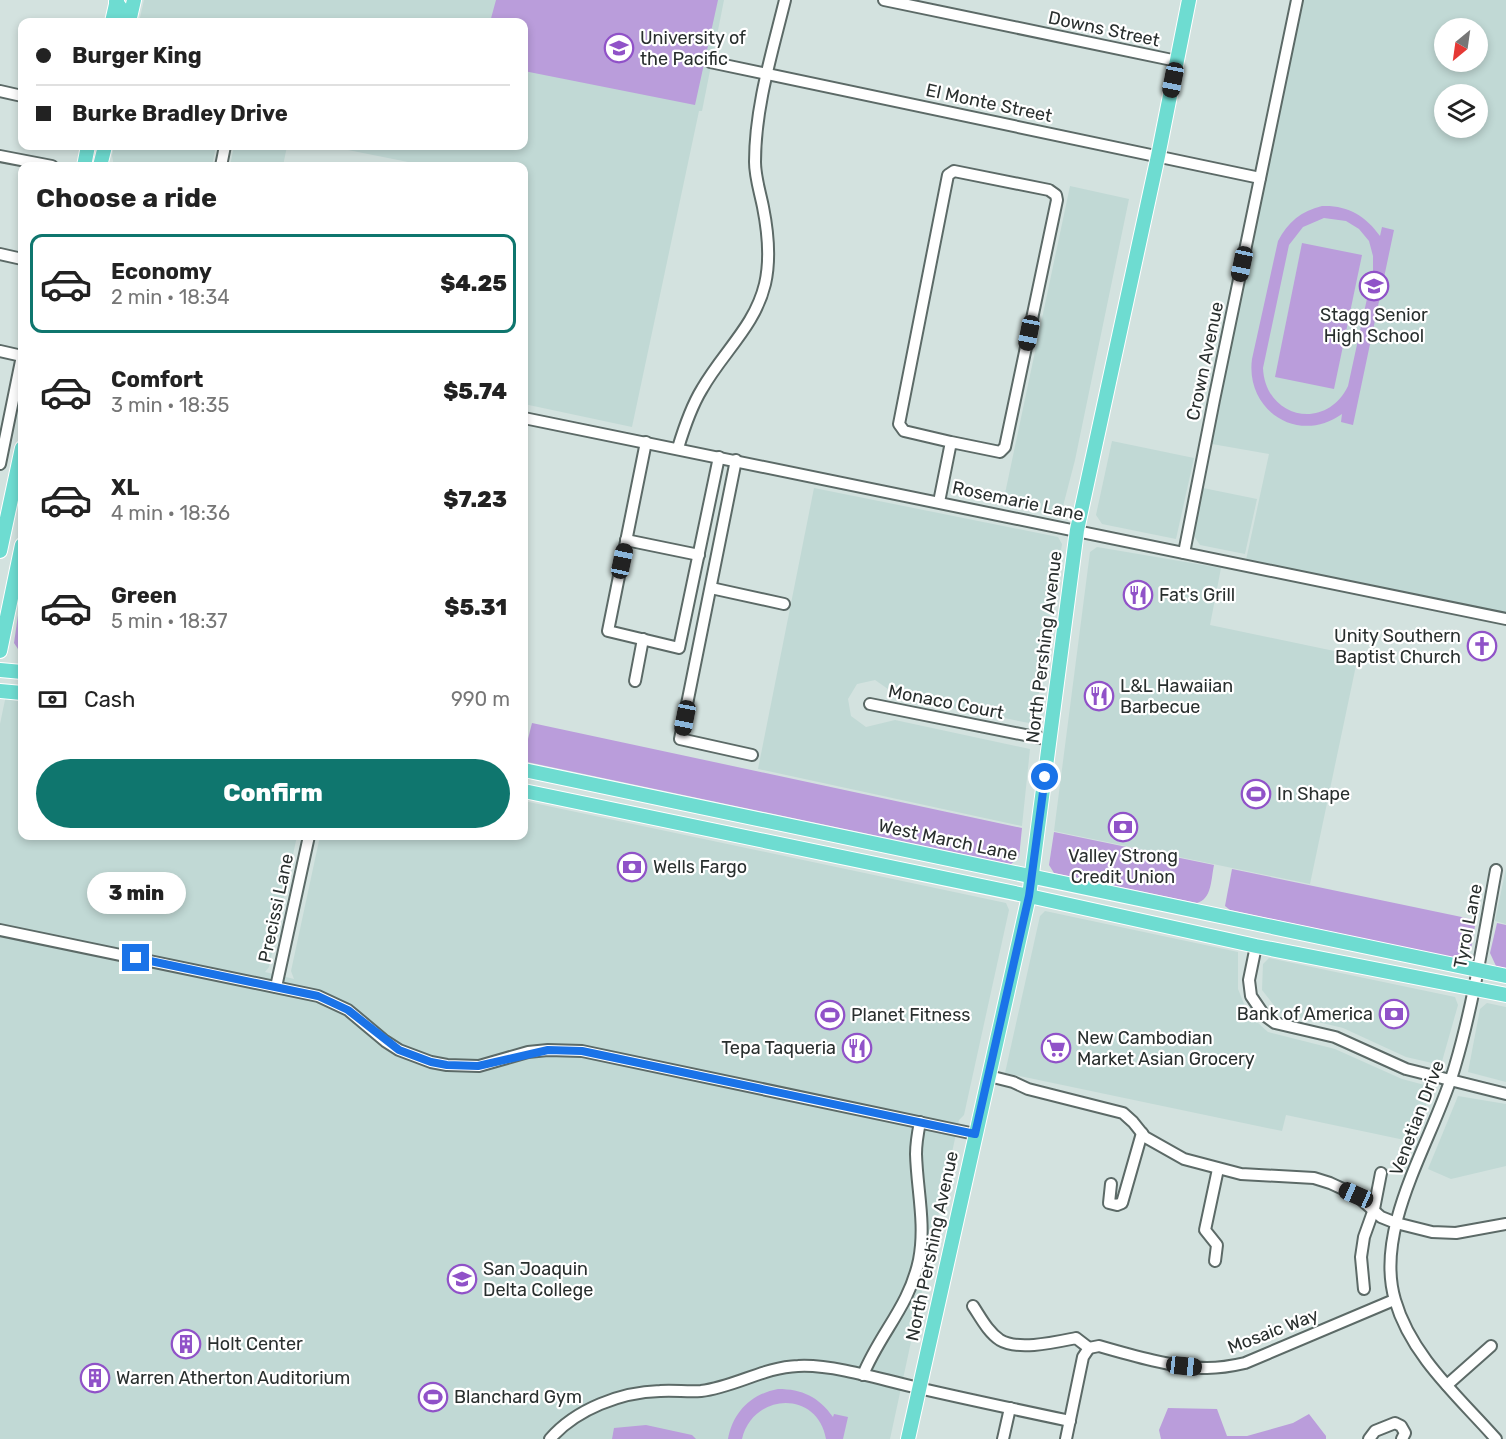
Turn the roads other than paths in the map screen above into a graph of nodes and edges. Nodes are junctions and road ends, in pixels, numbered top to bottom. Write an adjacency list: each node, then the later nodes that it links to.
1 (134, 0): 9 (main road)
2 (785, 0): 12 (street)
3 (884, 0): 10 (street, Downs Street)
4 (1189, 0): 10 (main road, North Pershing Avenue)
5 (1297, 0): 18 (street, Crown Avenue)
6 (113, 1): 7 (main road); 8 (main road)
7 (112, 18)
8 (126, 18)
9 (129, 18)
10 (1177, 61): 16 (main road, North Pershing Avenue)
11 (710, 62): 12 (street, El Monte Street)
12 (767, 73): 16 (street, El Monte Street); 27 (street)
13 (0, 91): 14 (street)
14 (18, 95)
15 (0, 156): 17 (street)
16 (1158, 156): 18 (street, El Monte Street); 34 (main road, North Pershing Avenue)
17 (31, 162)
18 (1260, 178): 37 (street, Crown Avenue)
19 (0, 254): 20 (street)
20 (18, 258)
21 (0, 351): 22 (street)
22 (18, 355)
23 (18, 375): 28 (street)
24 (528, 419): 25 (street, Rosemarie Lane)
25 (646, 442): 27 (street, Rosemarie Lane); 35 (street)
26 (951, 442): 26 (street); 33 (street)
27 (678, 448): 29 (street, Rosemarie Lane)
28 (2, 449): 31 (street)
29 (718, 457): 30 (street, Rosemarie Lane); 38 (street)
30 (736, 460): 33 (street, Rosemarie Lane); 40 (street)
31 (0, 464)
32 (18, 467): 36 (main road)
33 (939, 502): 34 (street, Rosemarie Lane)
34 (1077, 531): 37 (street, Rosemarie Lane); 51 (main road, North Pershing Avenue)
35 (626, 540): 38 (street); 43 (street)
36 (0, 551)
37 (1184, 553): 42 (street, Rosemarie Lane)
38 (699, 555): 43 (street)
39 (18, 564): 44 (main road)
40 (711, 588): 41 (street); 52 (street)
41 (784, 604)
42 (1506, 619)
43 (643, 639): 47 (street)
44 (0, 651)
45 (0, 670): 46 (main road)
46 (18, 672)
47 (635, 681)
48 (0, 691): 49 (main road)
49 (18, 693)
50 (870, 704): 51 (street, Monaco Court)
51 (1050, 740): 57 (main road, North Pershing Avenue)
52 (752, 755)
53 (528, 771): 57 (main road, West March Lane)
54 (528, 792): 58 (main road)
55 (308, 840): 63 (street, Precissi Lane)
56 (1496, 870): 61 (street, Tyrol Lane)
57 (1032, 876): 58 (main road, North Pershing Avenue); 61 (main road, West March Lane)
58 (1029, 896): 60 (main road); 66 (main road, North Pershing Avenue)
59 (0, 930): 63 (street)
60 (1256, 946): 64 (main road); 67 (street)
61 (1477, 971): 62 (main road, West March Lane); 64 (street, Tyrol Lane)
62 (1506, 976)
63 (276, 987): 69 (street)
64 (1473, 988): 65 (main road); 67 (street, Venetian Drive)
65 (1506, 995)
66 (989, 1076): 70 (street); 71 (main road, North Pershing Avenue)
67 (1451, 1080): 68 (street); 76 (street, Venetian Drive)
68 (1506, 1094)
69 (920, 1122): 71 (street); 84 (street)
70 (1142, 1133): 72 (street); 74 (street)
71 (975, 1134): 86 (main road, North Pershing Avenue)
72 (1218, 1169): 75 (street); 78 (street)
73 (1382, 1173): 75 (street)
74 (1111, 1184)
75 (1374, 1209): 76 (street); 79 (street)
76 (1396, 1223): 77 (street); 80 (street, Venetian Drive)
77 (1506, 1224)
78 (1215, 1262)
79 (1364, 1289)
80 (1395, 1300): 83 (street, Mosaic Way); 85 (street, Venetian Drive)
81 (973, 1306): 83 (street, Mosaic Way)
82 (1491, 1346): 85 (street)
83 (1089, 1348): 88 (street)
84 (863, 1375): 86 (street); 89 (street)
85 (1447, 1385): 95 (street, Venetian Drive)
86 (919, 1388): 87 (street); 90 (main road, North Pershing Avenue)
87 (1010, 1408): 88 (street); 91 (street)
88 (1070, 1421): 92 (street)
89 (550, 1439)
90 (908, 1439)
91 (1003, 1439)
92 (1066, 1439)
93 (1369, 1439): 94 (street)
94 (1402, 1439)
95 (1496, 1439)

